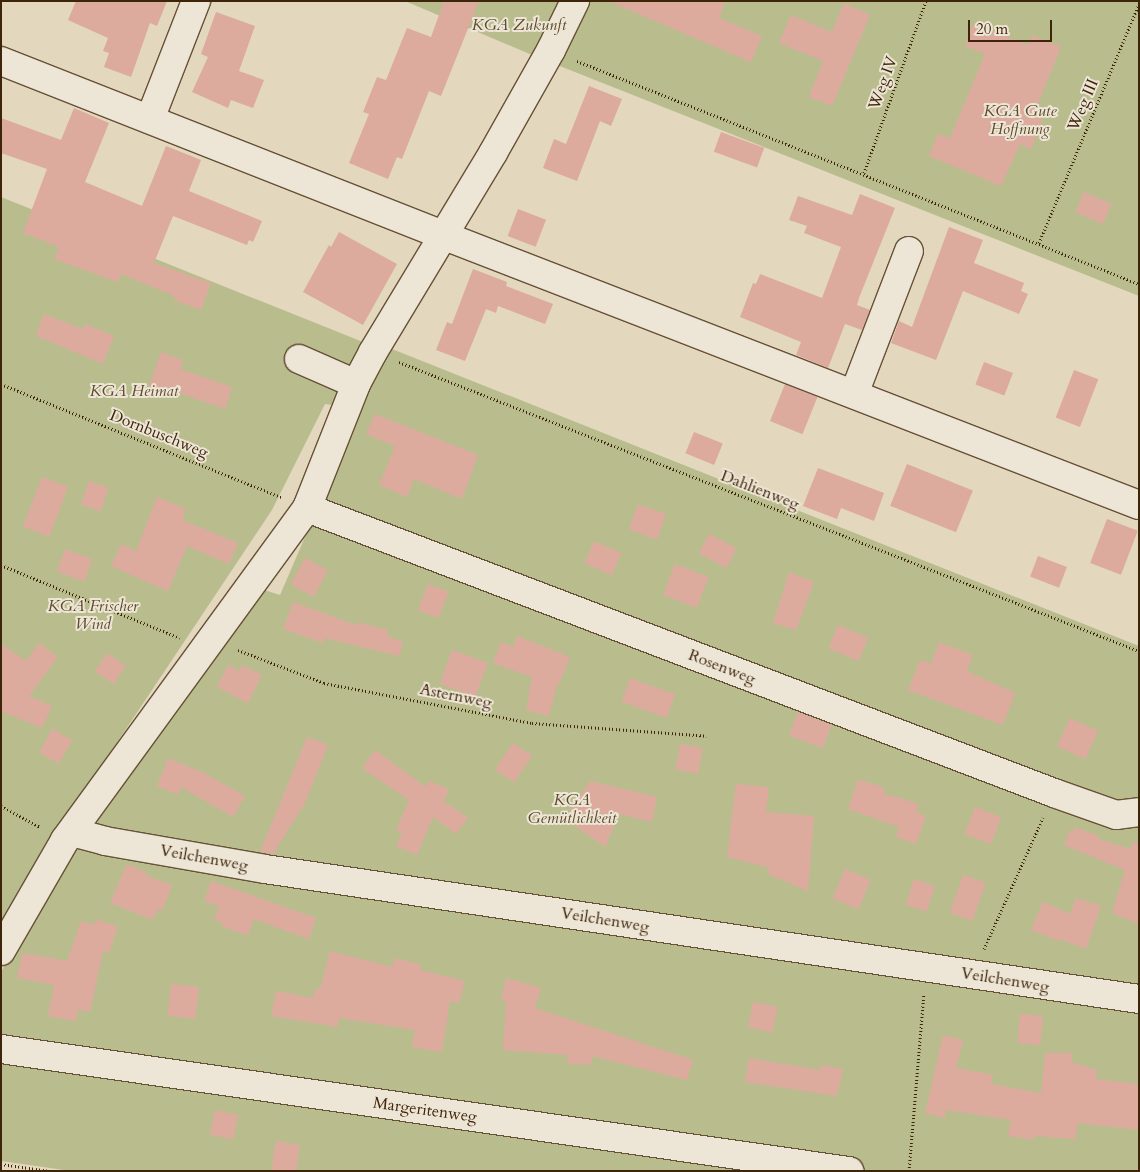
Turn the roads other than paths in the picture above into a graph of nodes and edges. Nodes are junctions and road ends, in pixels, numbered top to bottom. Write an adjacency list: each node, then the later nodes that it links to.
1 (196, 1): 4 (street)
2 (575, 1): 5 (street)
3 (1, 61): 4 (street)
4 (150, 118): 5 (street)
5 (442, 235): 8 (street); 9 (street)
6 (910, 251): 9 (street)
7 (299, 359): 8 (street)
8 (356, 384): 11 (street)
9 (854, 394): 10 (street)
10 (1139, 505)
11 (307, 508): 12 (street, Rosenweg); 13 (street)
12 (1139, 812)
13 (68, 836): 14 (street); 15 (street, Veilchenweg)
14 (1, 951)
15 (1139, 1000)
16 (1, 1049): 17 (street, Margeritenweg)
17 (848, 1171)

